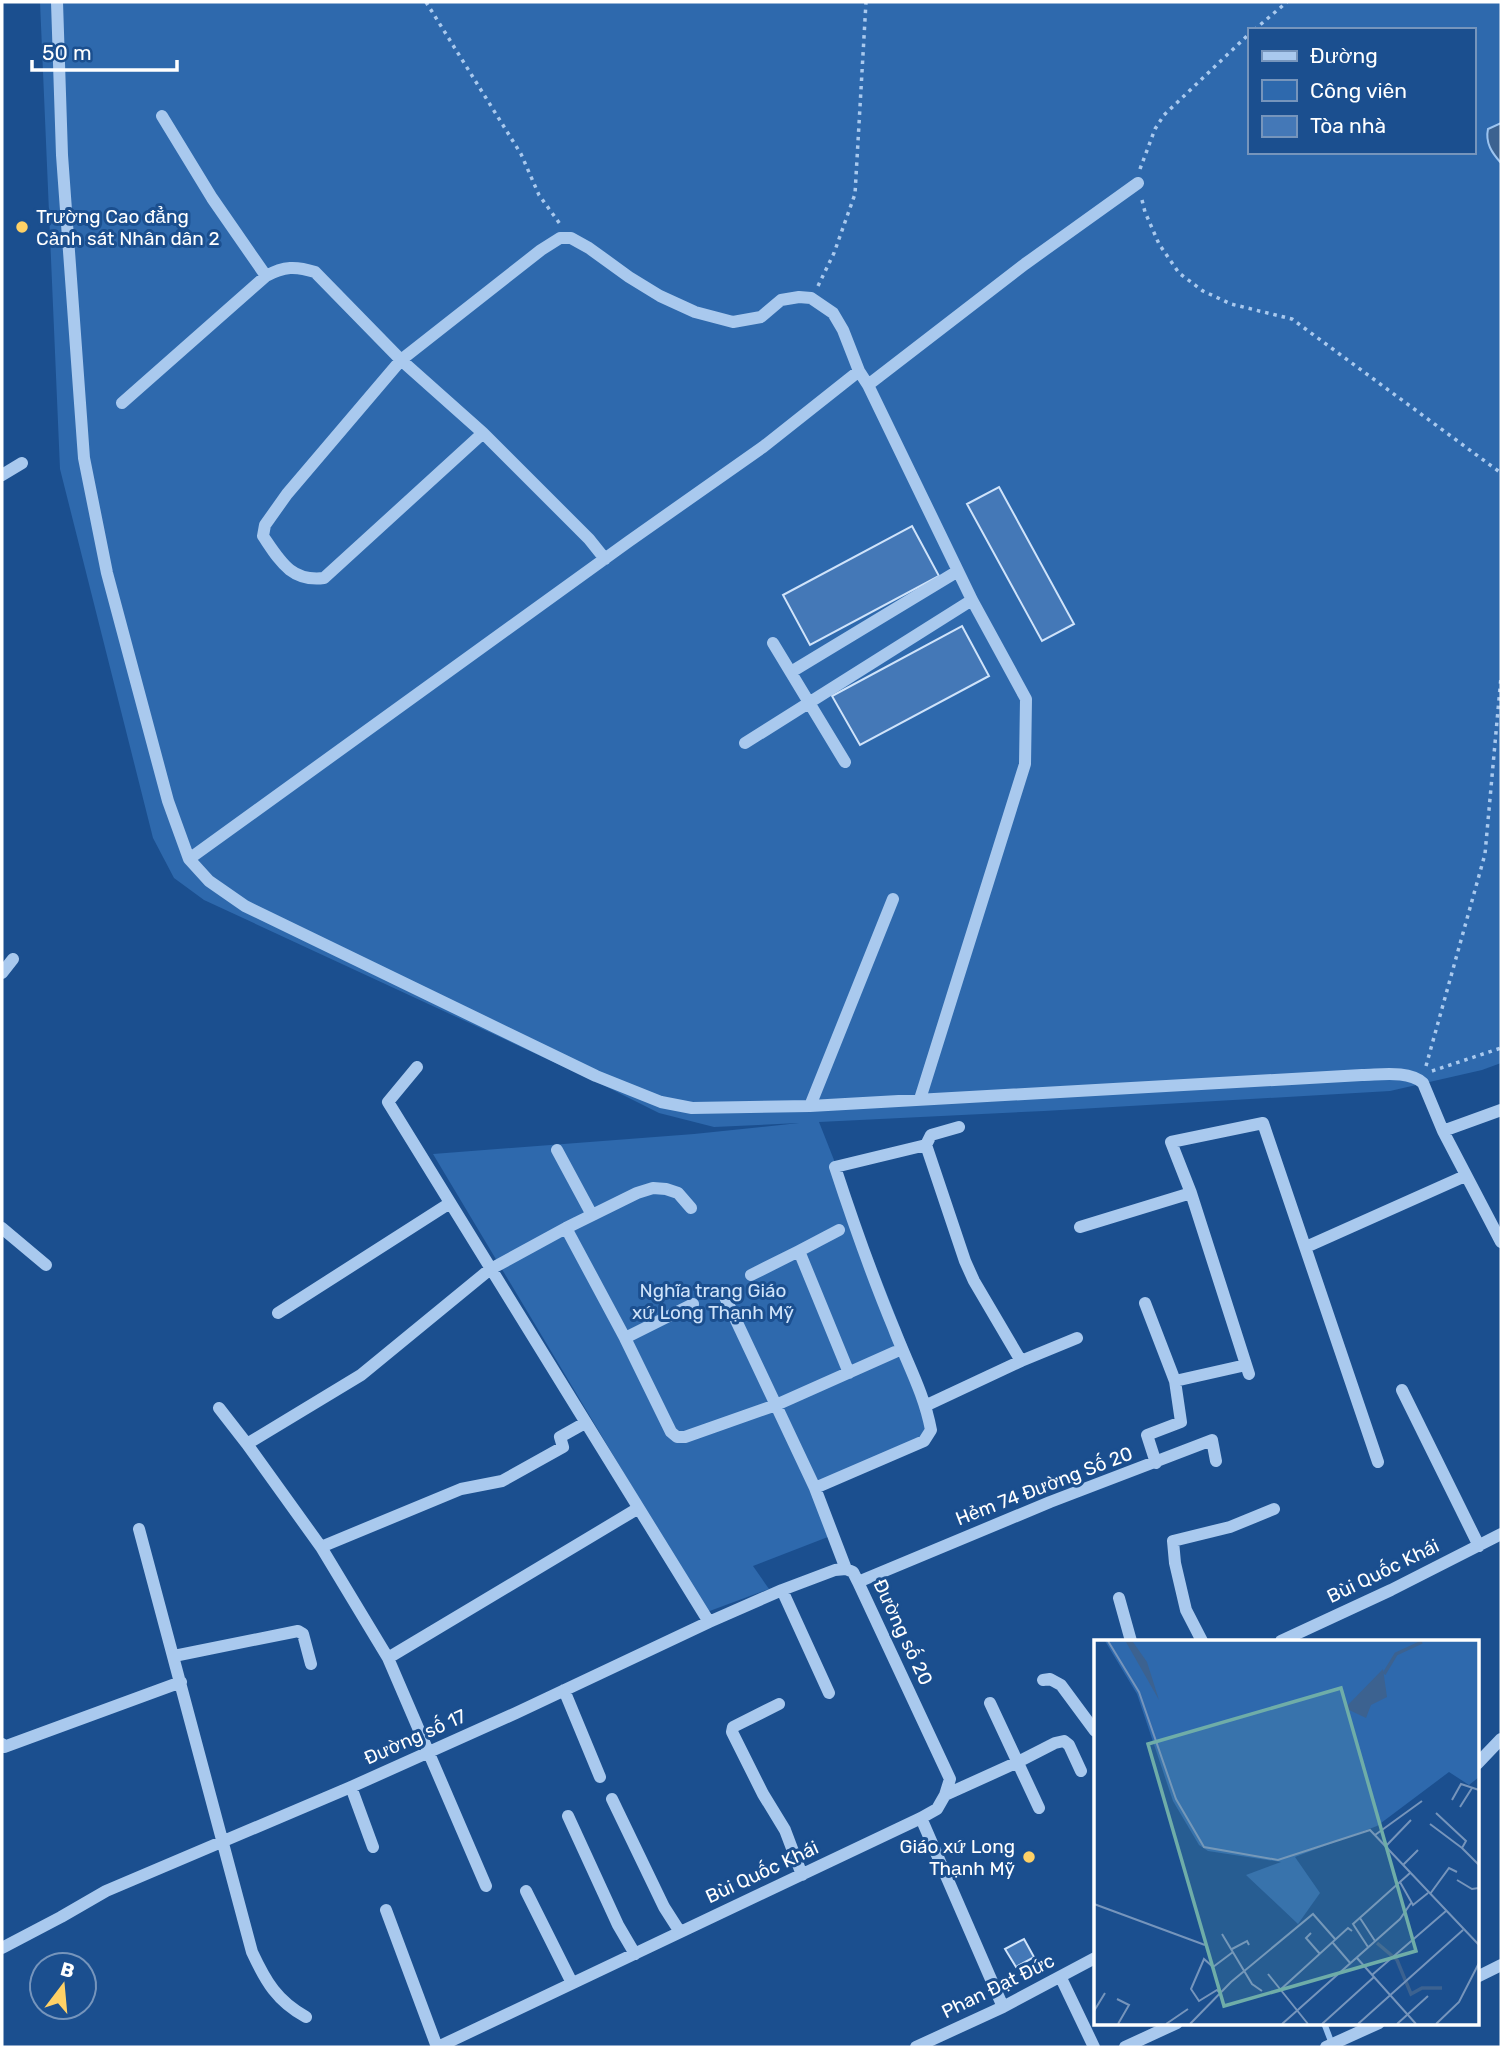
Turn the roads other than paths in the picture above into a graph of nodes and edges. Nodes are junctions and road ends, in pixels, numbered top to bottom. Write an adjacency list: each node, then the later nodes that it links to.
1 (57, 2): 20 (street)
2 (162, 116): 4 (street)
3 (1138, 183): 7 (street)
4 (266, 276): 5 (street); 8 (street)
5 (401, 360): 6 (street); 9 (street); 9 (street)
6 (859, 372): 7 (street); 12 (street)
7 (868, 385): 13 (street)
8 (122, 402)
9 (483, 433): 12 (street)
10 (22, 463): 11 (street)
11 (2, 475)
12 (605, 559): 20 (street)
13 (958, 571): 14 (street); 16 (street)
14 (972, 600): 17 (street); 25 (street)
15 (773, 643): 16 (street)
16 (790, 672): 17 (street)
17 (810, 702): 18 (street); 19 (street)
18 (745, 743)
19 (845, 762)
20 (189, 859): 26 (street)
21 (893, 899): 26 (street)
22 (13, 959): 23 (street)
23 (2, 973)
24 (417, 1067): 34 (street)
25 (920, 1099): 26 (street); 29 (street)
26 (810, 1106)
27 (1501, 1110): 29 (street)
28 (959, 1127): 30 (street)
29 (1443, 1131): 32 (street)
30 (926, 1145): 54 (street); 59 (street)
31 (557, 1150): 36 (street)
32 (1465, 1176): 41 (street); 42 (street)
33 (1191, 1193): 37 (street); 42 (street); 56 (street)
34 (450, 1203): 45 (street); 50 (street)
35 (691, 1208): 36 (street)
36 (592, 1215): 39 (street)
37 (1080, 1227)
38 (2, 1228): 44 (street)
39 (566, 1228): 45 (street); 51 (street)
40 (839, 1230): 43 (street)
41 (1500, 1235)
42 (1306, 1247): 64 (street)
43 (799, 1251): 46 (street); 55 (street)
44 (46, 1265)
45 (489, 1269): 61 (street); 62 (street)
46 (751, 1275)
47 (725, 1297): 58 (street, Đường số 20)
48 (1144, 1303): 56 (street)
49 (693, 1304): 51 (street)
50 (278, 1313)
51 (625, 1338): 58 (street)
52 (1077, 1338): 54 (street)
53 (895, 1352): 55 (street)
54 (1021, 1361): 59 (street)
55 (849, 1373): 58 (street)
56 (1175, 1381): 65 (street, Hẻm 74 Đường Số 20)
57 (1402, 1390): 71 (street)
58 (776, 1405): 66 (street, Đường số 20)
59 (927, 1405): 66 (street)
60 (219, 1408): 62 (street)
61 (584, 1423): 67 (street); 72 (street)
62 (247, 1444): 72 (street)
63 (1216, 1461): 65 (street)
64 (1378, 1462)
65 (1156, 1463): 74 (street, Hẻm 74 Đường Số 20)
66 (815, 1488): 73 (street, Đường số 20)
67 (638, 1508): 77 (street); 82 (street)
68 (1274, 1509): 79 (street)
69 (139, 1529): 81 (street)
70 (1501, 1534): 71 (street, Bùi Quốc Khái)
71 (1479, 1546): 80 (street, Bùi Quốc Khái)
72 (321, 1547): 82 (street)
73 (846, 1569): 74 (street, Đường số 20); 75 (street, Đường số 17)
74 (858, 1582): 99 (street, Đường số 20)
75 (782, 1590): 77 (street, Đường số 17); 87 (street)
76 (1119, 1598): 78 (street)
77 (709, 1622): 86 (street, Đường số 17)
78 (1131, 1640)
79 (1201, 1640)
80 (1283, 1640)
81 (174, 1656): 83 (street); 85 (street)
82 (388, 1658): 93 (street)
83 (312, 1664)
84 (1043, 1680): 90 (street)
85 (181, 1682): 92 (street); 104 (street)
86 (564, 1690): 93 (street, Đường số 17); 97 (street)
87 (828, 1693)
88 (990, 1703): 94 (street)
89 (779, 1704): 106 (street)
90 (1094, 1730)
91 (1501, 1739): 95 (street)
92 (2, 1747)
93 (427, 1752): 98 (street, Đường số 17); 107 (street)
94 (1018, 1762): 96 (street, Bùi Quốc Khái); 99 (street, Bùi Quốc Khái); 101 (street)
95 (1478, 1763)
96 (1081, 1771)
97 (600, 1777)
98 (351, 1787): 104 (street, Đường số 17); 105 (street)
99 (946, 1795): 103 (street, Bùi Quốc Khái)
100 (612, 1800): 110 (street)
101 (1039, 1808)
102 (568, 1816): 112 (street)
103 (920, 1818): 106 (street, Bùi Quốc Khái); 118 (street)
104 (224, 1842): 111 (street, Đường số 17); 119 (street)
105 (373, 1847)
106 (802, 1875): 110 (street, Bùi Quốc Khái)
107 (485, 1886)
108 (526, 1891): 117 (street)
109 (386, 1910): 122 (street)
110 (680, 1932): 112 (street, Bùi Quốc Khái)
111 (2, 1948)
112 (635, 1954): 117 (street, Bùi Quốc Khái)
113 (1094, 1959): 116 (street, Phan Đạt Đức)
114 (1501, 1965): 115 (street)
115 (1478, 1976)
116 (1061, 1978): 118 (street, Phan Đạt Đức); 124 (street)
117 (572, 1983): 122 (street, Bùi Quốc Khái)
118 (1003, 2007): 123 (street, Phan Đạt Đức)
119 (306, 2018)
120 (1175, 2024): 125 (street)
121 (1377, 2024): 126 (street)
122 (437, 2047)
123 (916, 2047)
124 (1094, 2047)
125 (1125, 2047)
126 (1326, 2047)

